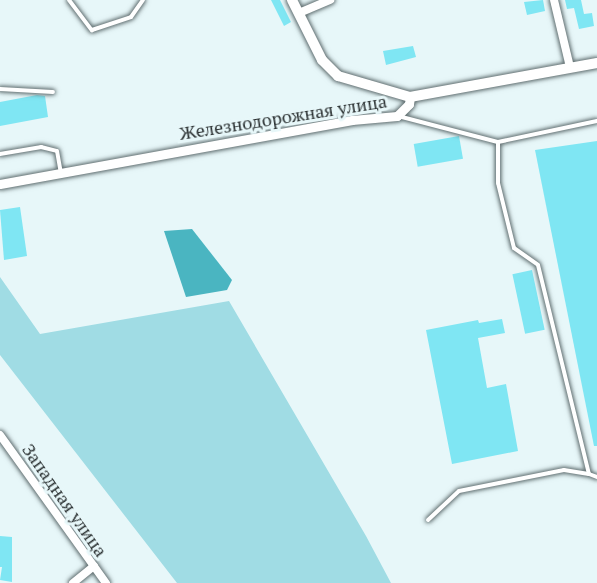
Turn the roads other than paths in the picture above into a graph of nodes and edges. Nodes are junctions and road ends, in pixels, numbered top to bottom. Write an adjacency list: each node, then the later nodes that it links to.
1 (69, 0): 2 (lane)
2 (143, 0)
3 (292, 0): 6 (main road)
4 (330, 0): 6 (street)
5 (555, 0): 8 (street)
6 (299, 13): 11 (main road)
7 (597, 63): 8 (main road, Железнодорожная улица)
8 (570, 67): 11 (main road, Железнодорожная улица)
9 (0, 89): 10 (lane)
10 (52, 92)
11 (410, 97): 12 (street, Железнодорожная улица)
12 (397, 116): 14 (lane); 16 (street, Железнодорожная улица)
13 (597, 121): 14 (lane)
14 (498, 142): 19 (lane)
15 (0, 154): 16 (lane)
16 (61, 172): 17 (street, Железнодорожная улица)
17 (0, 184)
18 (0, 435): 22 (street, Западная улица)
19 (589, 474): 20 (lane); 21 (lane)
20 (597, 477)
21 (428, 520)
22 (94, 566): 23 (street); 24 (street, Западная улица)
23 (73, 583)
24 (106, 583)

